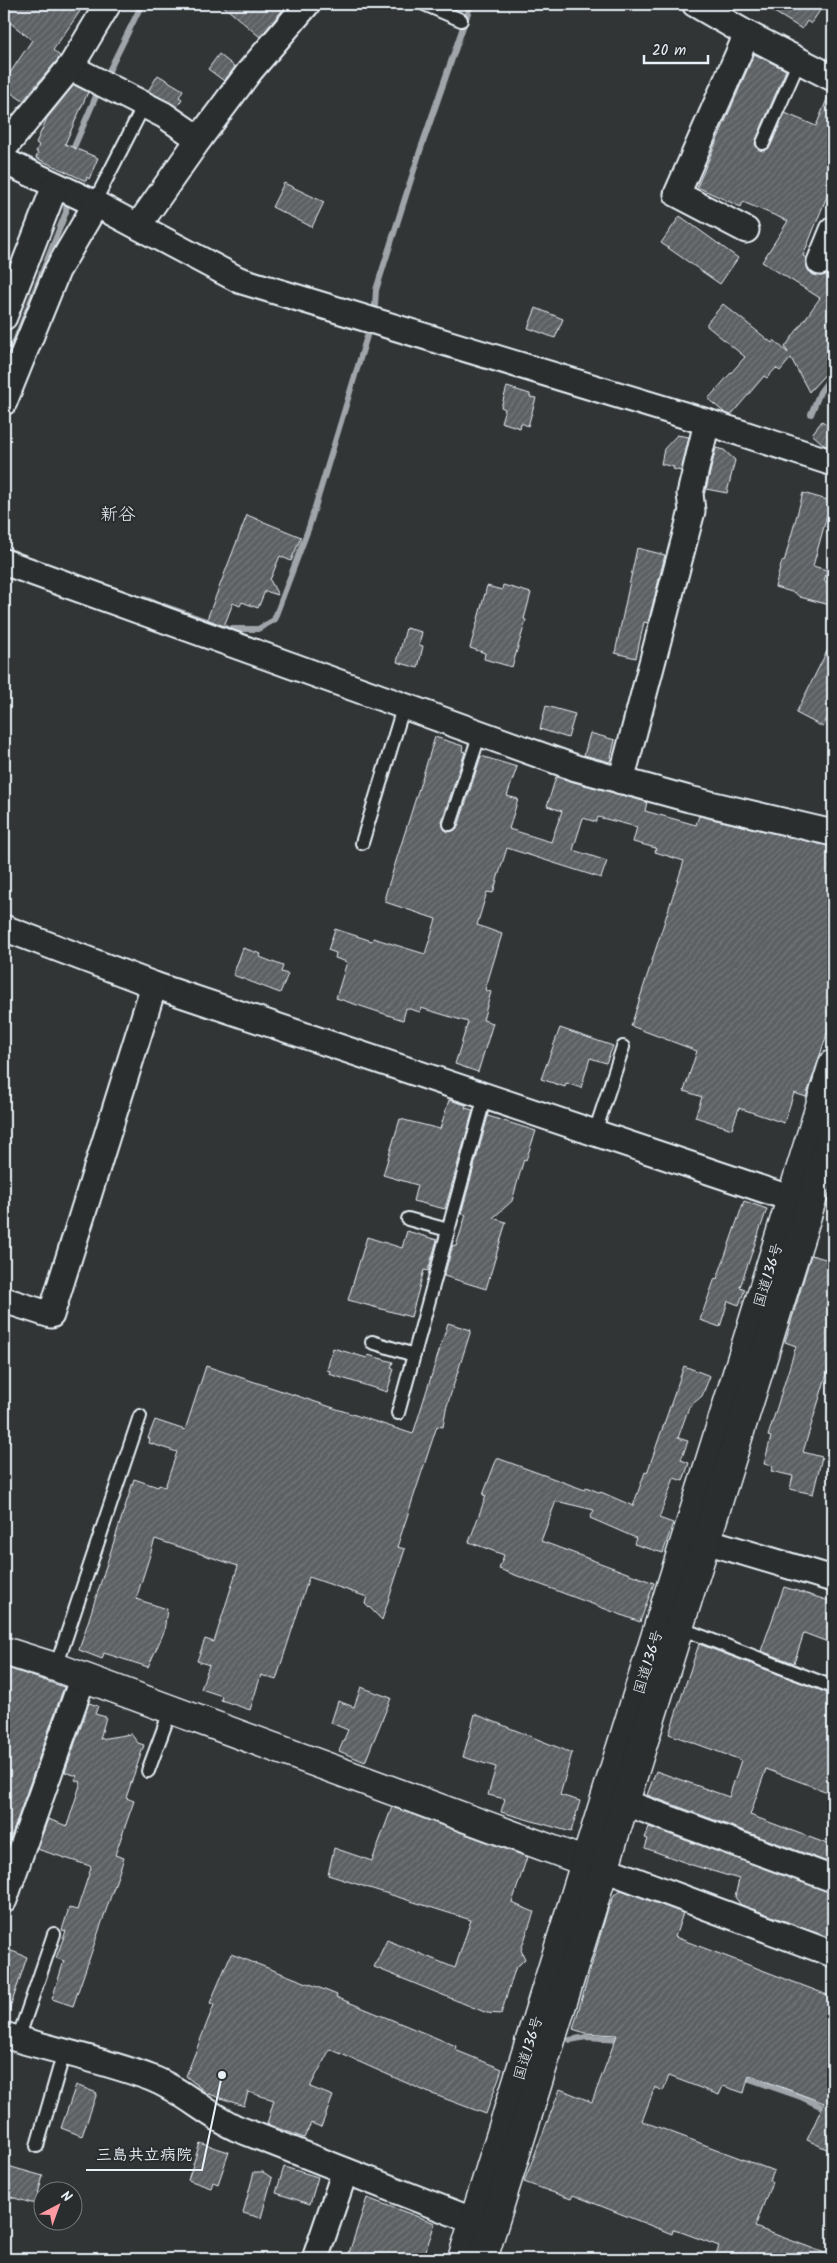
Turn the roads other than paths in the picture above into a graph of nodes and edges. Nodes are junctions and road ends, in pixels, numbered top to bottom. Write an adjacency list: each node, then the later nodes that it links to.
1 (108, 4): 8 (street)
2 (307, 4): 11 (street)
3 (424, 4): 5 (lane)
4 (703, 6): 6 (street)
5 (461, 20)
6 (747, 34): 7 (street); 18 (street)
7 (799, 61): 9 (street); 12 (lane)
8 (70, 67): 10 (street); 13 (street)
9 (833, 78)
10 (144, 105): 11 (street); 16 (lane)
11 (200, 139): 17 (street)
12 (763, 142)
13 (4, 148)
14 (4, 161): 15 (street)
15 (56, 186): 16 (street); 21 (street)
16 (90, 202): 17 (street); 22 (street)
17 (138, 226): 23 (street)
18 (746, 230)
19 (833, 230): 20 (street)
20 (820, 262)
21 (4, 317)
22 (4, 402)
23 (707, 422): 24 (street); 28 (street)
24 (833, 463)
25 (4, 562): 26 (street)
26 (404, 705): 27 (street); 31 (lane)
27 (480, 733): 28 (street); 29 (lane)
28 (621, 781): 30 (street)
29 (450, 824)
30 (833, 833)
31 (362, 842)
32 (4, 928): 33 (street)
33 (154, 985): 36 (street); 42 (street)
34 (623, 1047): 37 (lane)
35 (833, 1064): 39 (main road, 国道136号)
36 (485, 1096): 37 (street); 41 (lane)
37 (594, 1132): 39 (street)
38 (833, 1132): 47 (main road, 国道136号)
39 (792, 1199): 47 (main road, 国道136号)
40 (408, 1219): 41 (lane)
41 (448, 1230): 44 (lane)
42 (4, 1300)
43 (372, 1342): 44 (lane)
44 (414, 1355): 45 (lane)
45 (398, 1413)
46 (140, 1416): 51 (lane)
47 (696, 1538): 48 (street); 49 (main road, 国道136号); 57 (main road, 国道136号)
48 (833, 1579)
49 (680, 1628): 53 (lane); 56 (main road, 国道136号)
50 (4, 1651): 51 (main road)
51 (56, 1667): 52 (main road)
52 (83, 1677): 54 (main road); 59 (street)
53 (833, 1687)
54 (172, 1709): 55 (lane); 57 (main road)
55 (148, 1770)
56 (626, 1803): 57 (main road, 国道136号); 58 (street)
57 (596, 1865): 61 (street); 66 (main road, 国道136号); 69 (main road, 国道136号)
58 (833, 1879)
59 (4, 1900)
60 (54, 1934): 62 (lane)
61 (833, 1954)
62 (11, 2037): 63 (street)
63 (64, 2052): 64 (lane); 65 (street)
64 (37, 2146)
65 (345, 2171): 66 (street); 67 (street)
66 (474, 2221): 68 (main road, 国道136号)
67 (315, 2259)
68 (462, 2259)
69 (483, 2259)

